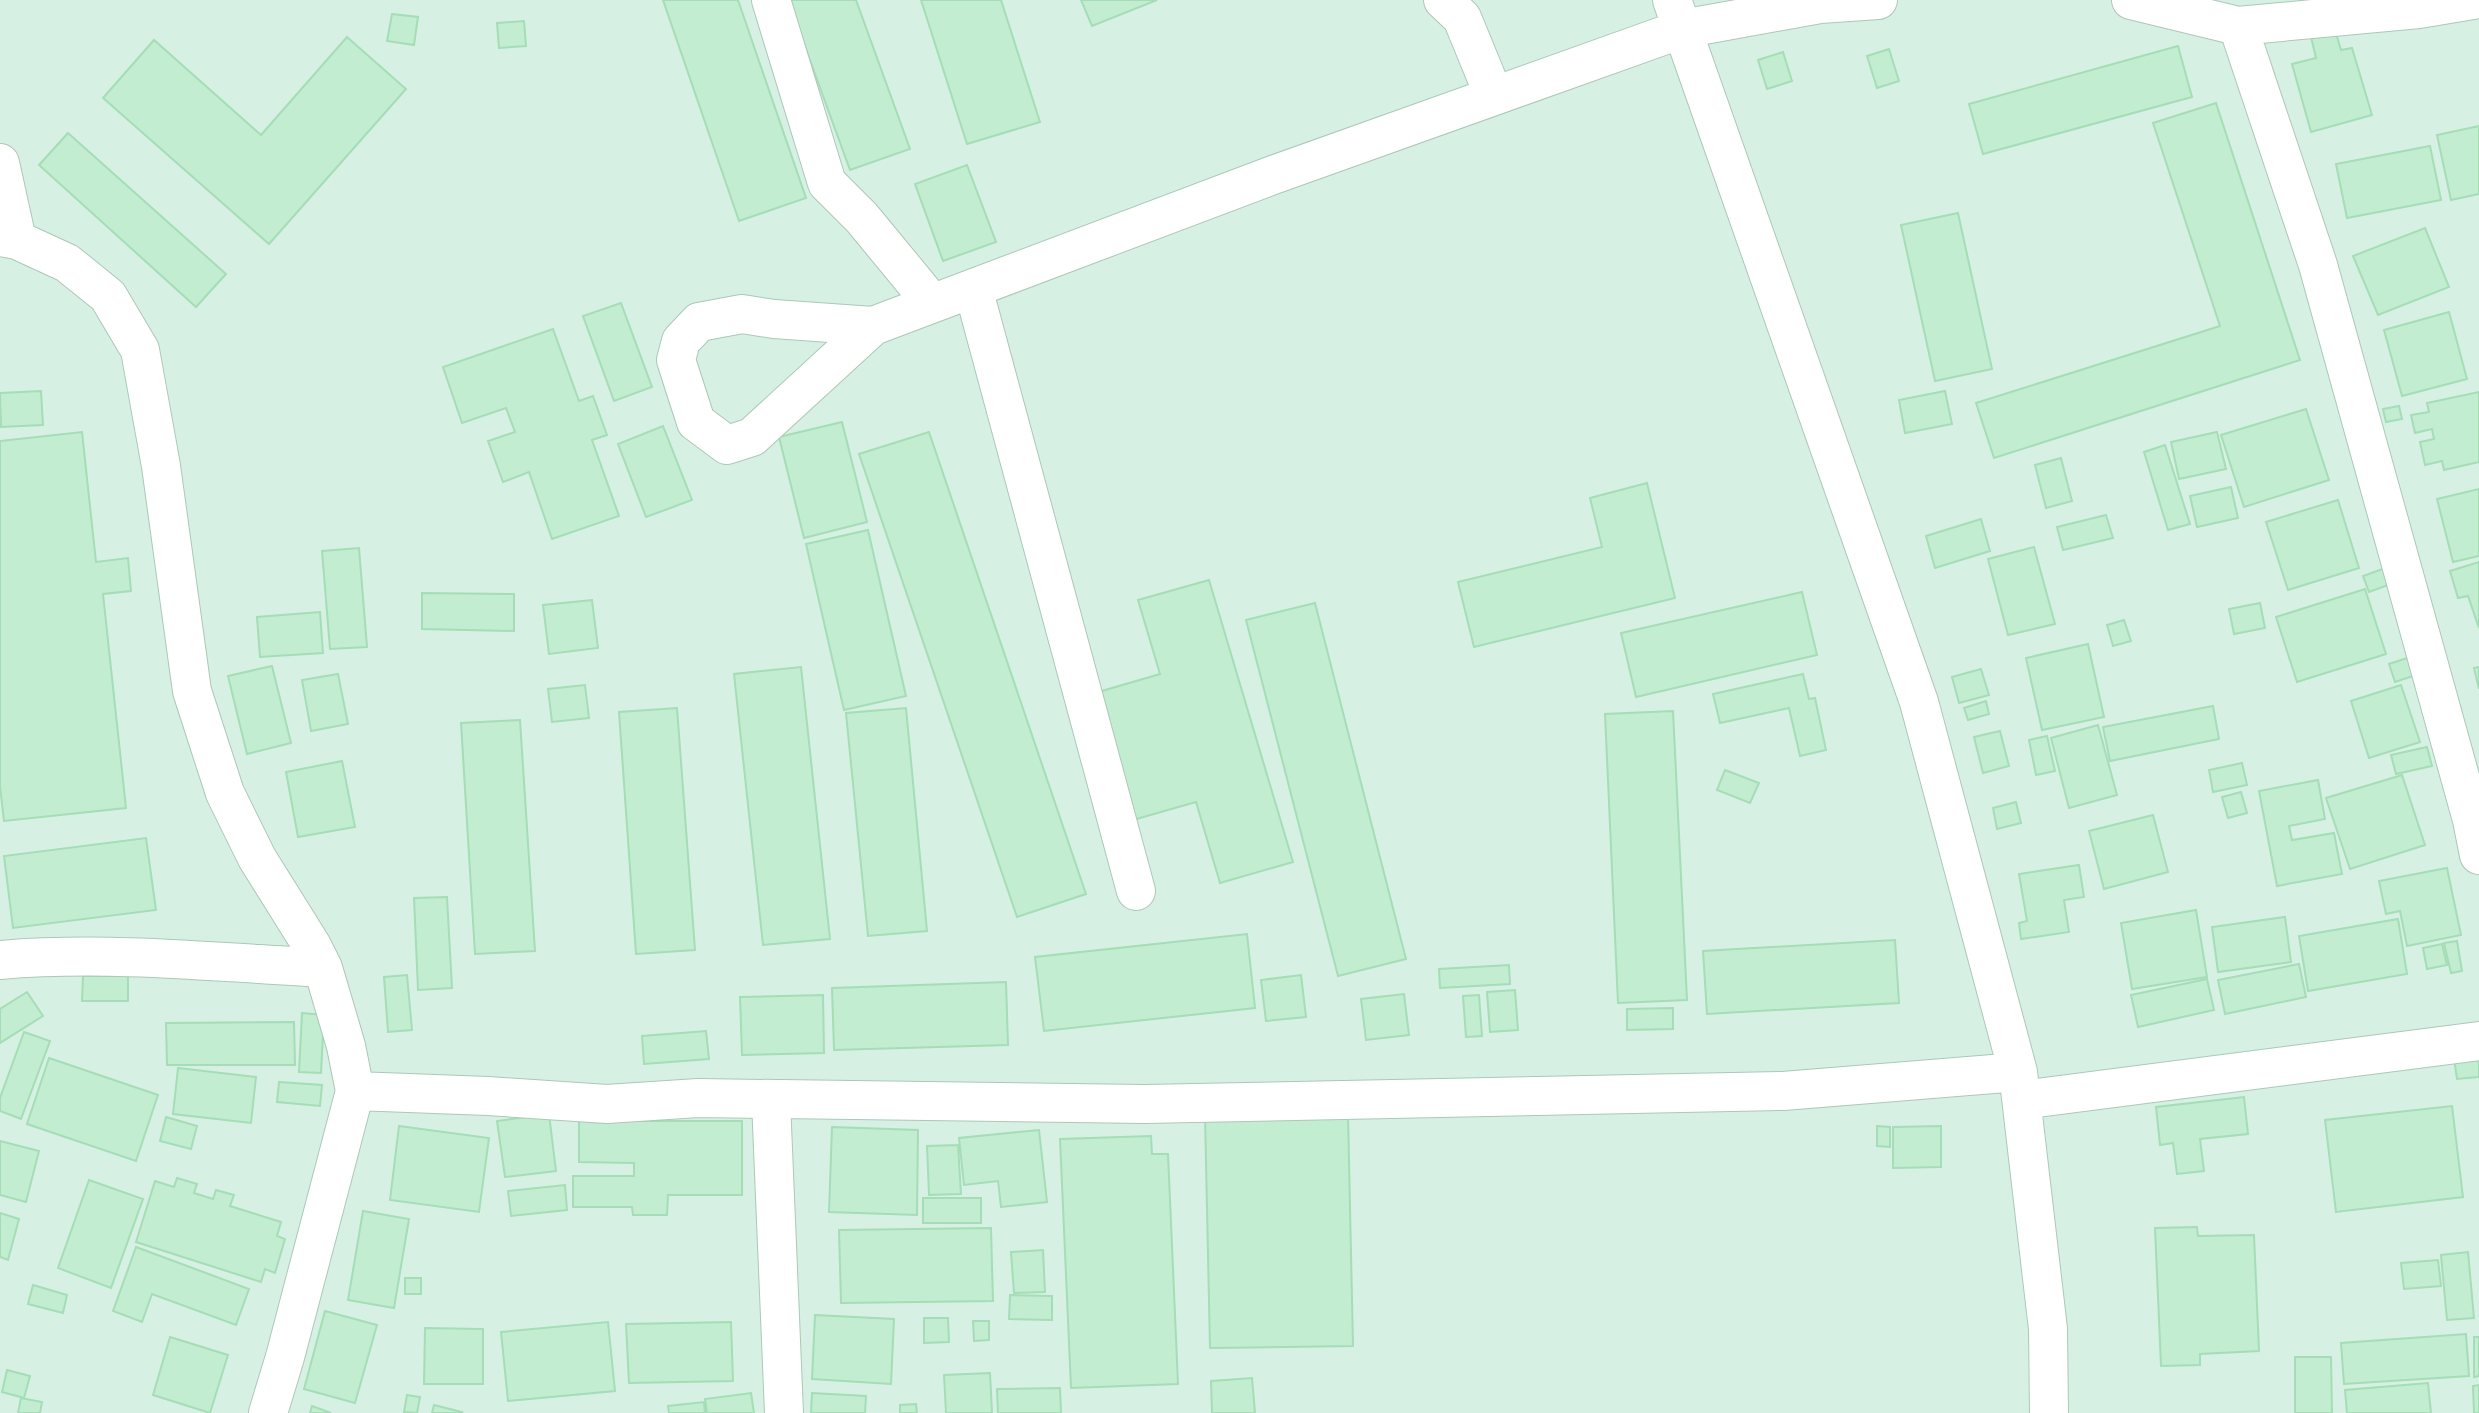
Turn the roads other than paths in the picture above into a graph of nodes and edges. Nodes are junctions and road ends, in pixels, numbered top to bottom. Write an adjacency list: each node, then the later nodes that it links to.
1 (771, 0): 13 (street)
2 (1443, 0): 9 (street)
3 (1878, 0): 7 (street)
4 (2131, 0): 8 (street)
5 (2473, 0): 6 (street)
6 (2419, 5): 8 (street)
7 (1677, 15): 12 (street); 20 (street)
8 (2238, 26): 15 (street)
9 (1492, 91)
10 (0, 163): 11 (street)
11 (9, 238): 18 (street)
12 (973, 288): 13 (street); 16 (street)
13 (932, 303): 14 (street)
14 (873, 326): 14 (street)
15 (2479, 855)
16 (1136, 891)
17 (0, 960): 18 (street)
18 (323, 968): 21 (street)
19 (2479, 1041): 20 (street)
20 (2020, 1086): 22 (street); 25 (street)
21 (355, 1091): 22 (street); 23 (street)
22 (771, 1101): 24 (street)
23 (268, 1413)
24 (784, 1413)
25 (2049, 1413)

